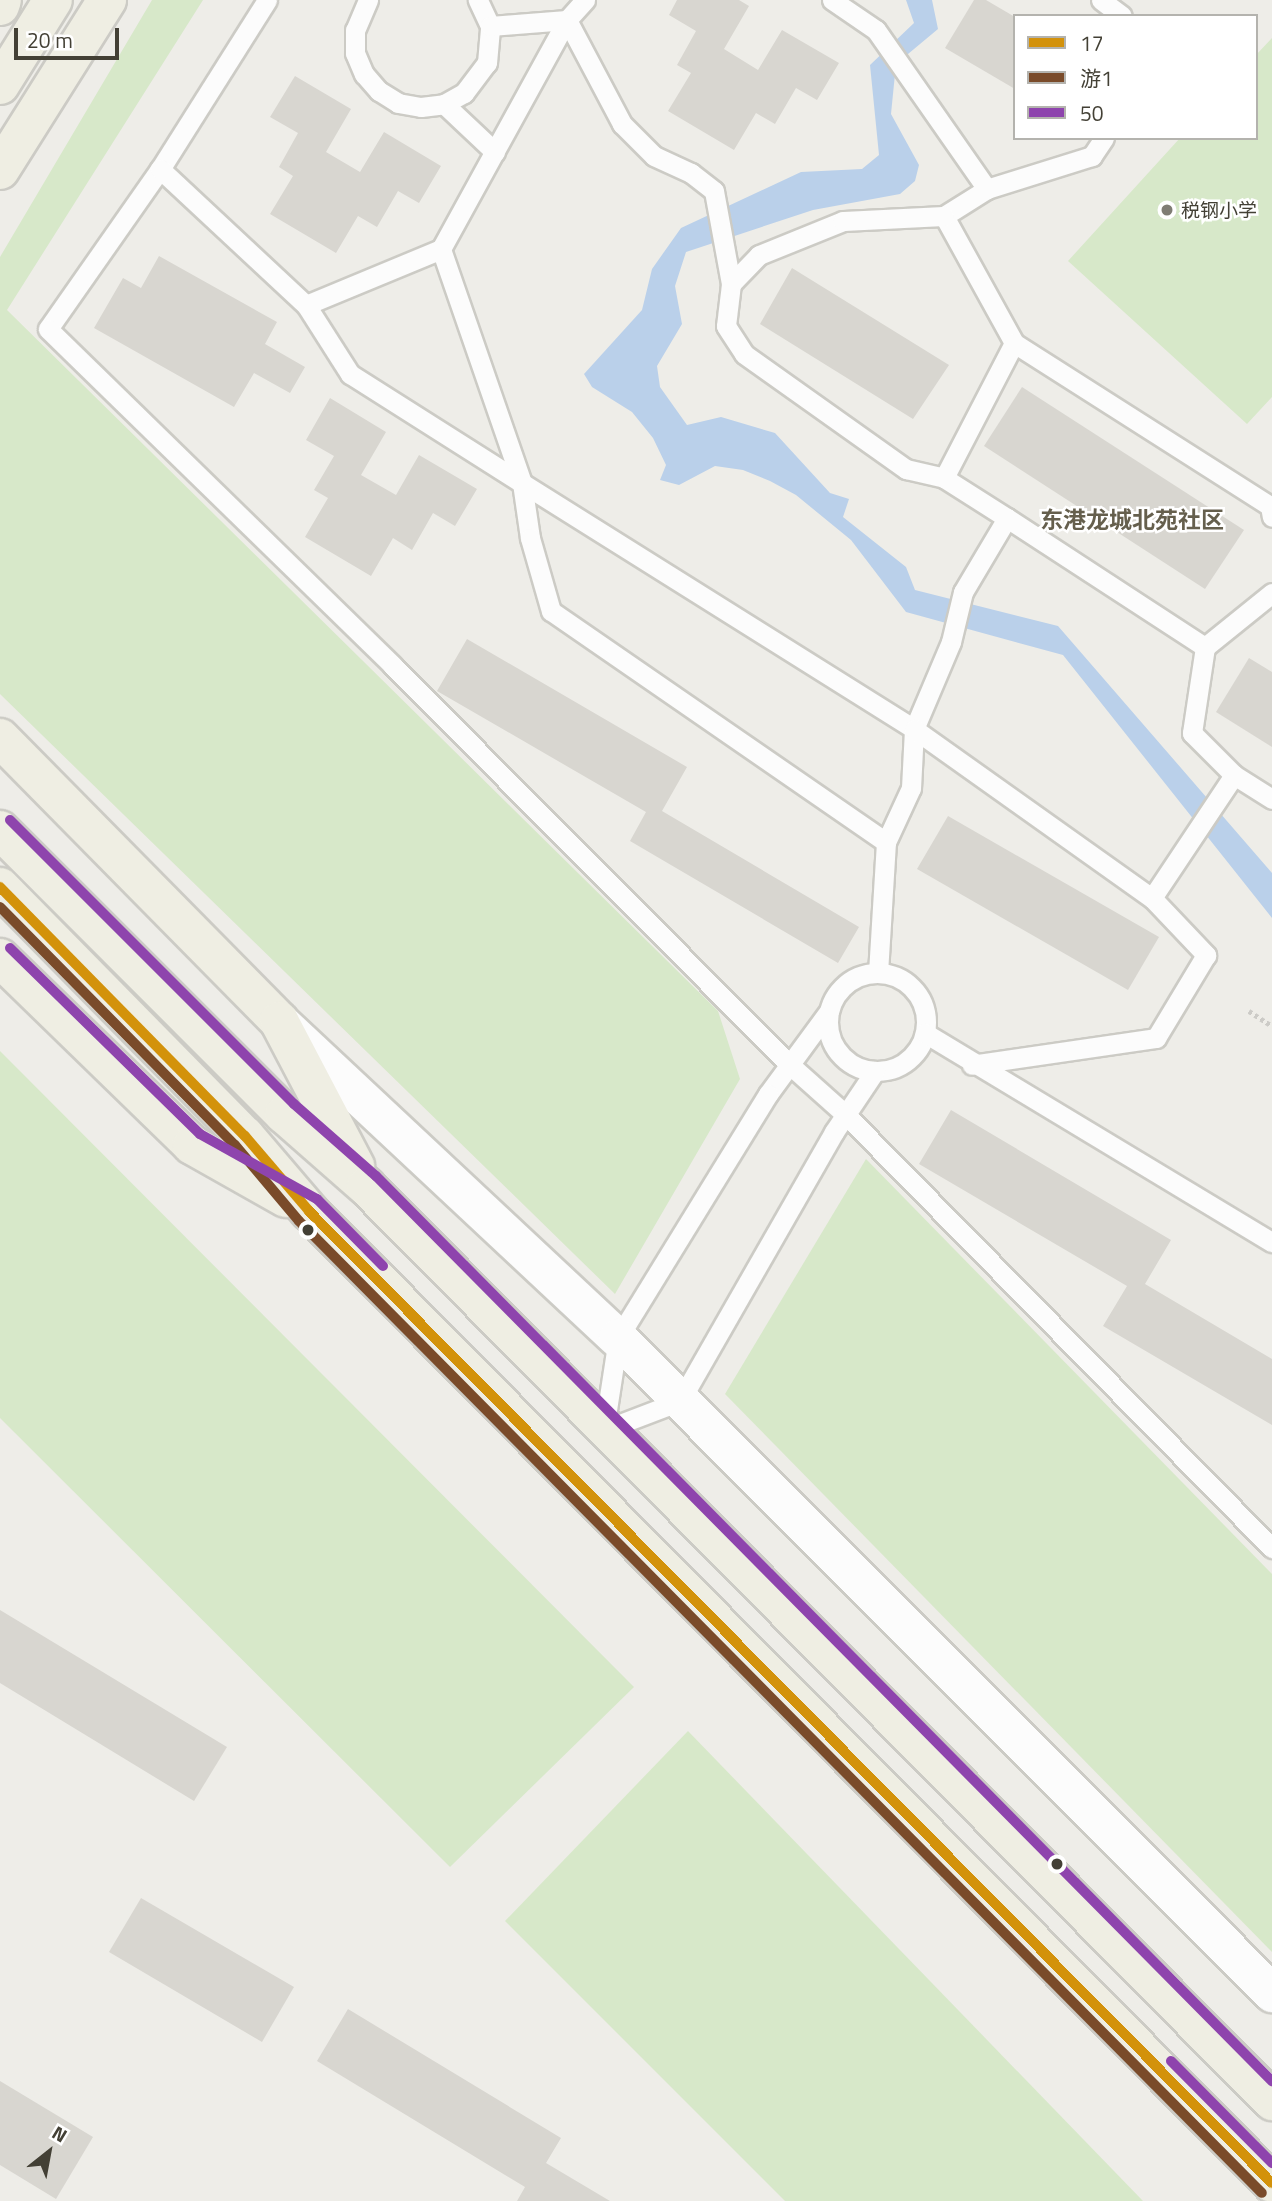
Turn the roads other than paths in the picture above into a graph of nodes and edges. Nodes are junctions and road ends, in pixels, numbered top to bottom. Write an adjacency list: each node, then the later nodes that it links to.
1 (2, 0): 10 (main road)
2 (53, 0): 14 (main road)
3 (107, 0): 19 (main road)
4 (267, 0): 18 (lane)
5 (368, 0): 15 (lane)
6 (478, 0): 13 (lane)
7 (585, 0): 12 (lane)
8 (832, 0): 20 (lane)
9 (1101, 0): 11 (lane)
10 (0, 6)
11 (1119, 14)
12 (567, 20): 13 (lane); 17 (lane); 23 (lane)
13 (490, 26): 15 (lane)
14 (0, 85)
15 (444, 104): 17 (lane)
16 (1103, 140): 20 (lane)
17 (495, 152): 22 (lane)
18 (160, 169): 24 (lane); 45 (lane)
19 (0, 170)
20 (987, 189): 21 (lane)
21 (944, 216): 23 (lane); 25 (lane)
22 (441, 249): 24 (lane); 27 (lane)
23 (731, 284): 26 (lane)
24 (306, 305): 27 (lane)
25 (1014, 342): 26 (lane); 28 (lane)
26 (944, 478): 29 (lane)
27 (522, 483): 32 (lane); 37 (lane)
28 (1272, 517)
29 (1007, 518): 31 (lane); 32 (lane)
30 (1272, 593): 31 (lane)
31 (1205, 647): 34 (lane)
32 (914, 729): 37 (lane); 39 (lane)
33 (0, 738): 43 (main road)
34 (1234, 775): 35 (lane); 39 (lane)
35 (1272, 799)
36 (0, 830): 49 (main road)
37 (886, 842): 41 (lane)
38 (9, 896): 50 (main road)
39 (1152, 898): 46 (lane)
40 (0, 958): 50 (main road)
41 (878, 972): 42 (lane); 44 (lane)
42 (829, 1011): 45 (lane); 47 (lane)
43 (279, 1021): 49 (main road); 52 (street)
44 (925, 1033): 46 (lane); 47 (lane)
45 (790, 1065): 48 (lane); 52 (lane)
46 (972, 1065): 51 (lane)
47 (875, 1071): 48 (lane)
48 (845, 1114): 53 (lane); 55 (lane)
49 (366, 1186): 54 (main road)
50 (309, 1211): 58 (main road)
51 (1272, 1242)
52 (618, 1338): 53 (street); 54 (lane)
53 (680, 1401): 54 (lane); 56 (street)
54 (604, 1430): 57 (main road)
55 (1272, 1548)
56 (1272, 1993)
57 (1272, 2101)
58 (1272, 2183)

